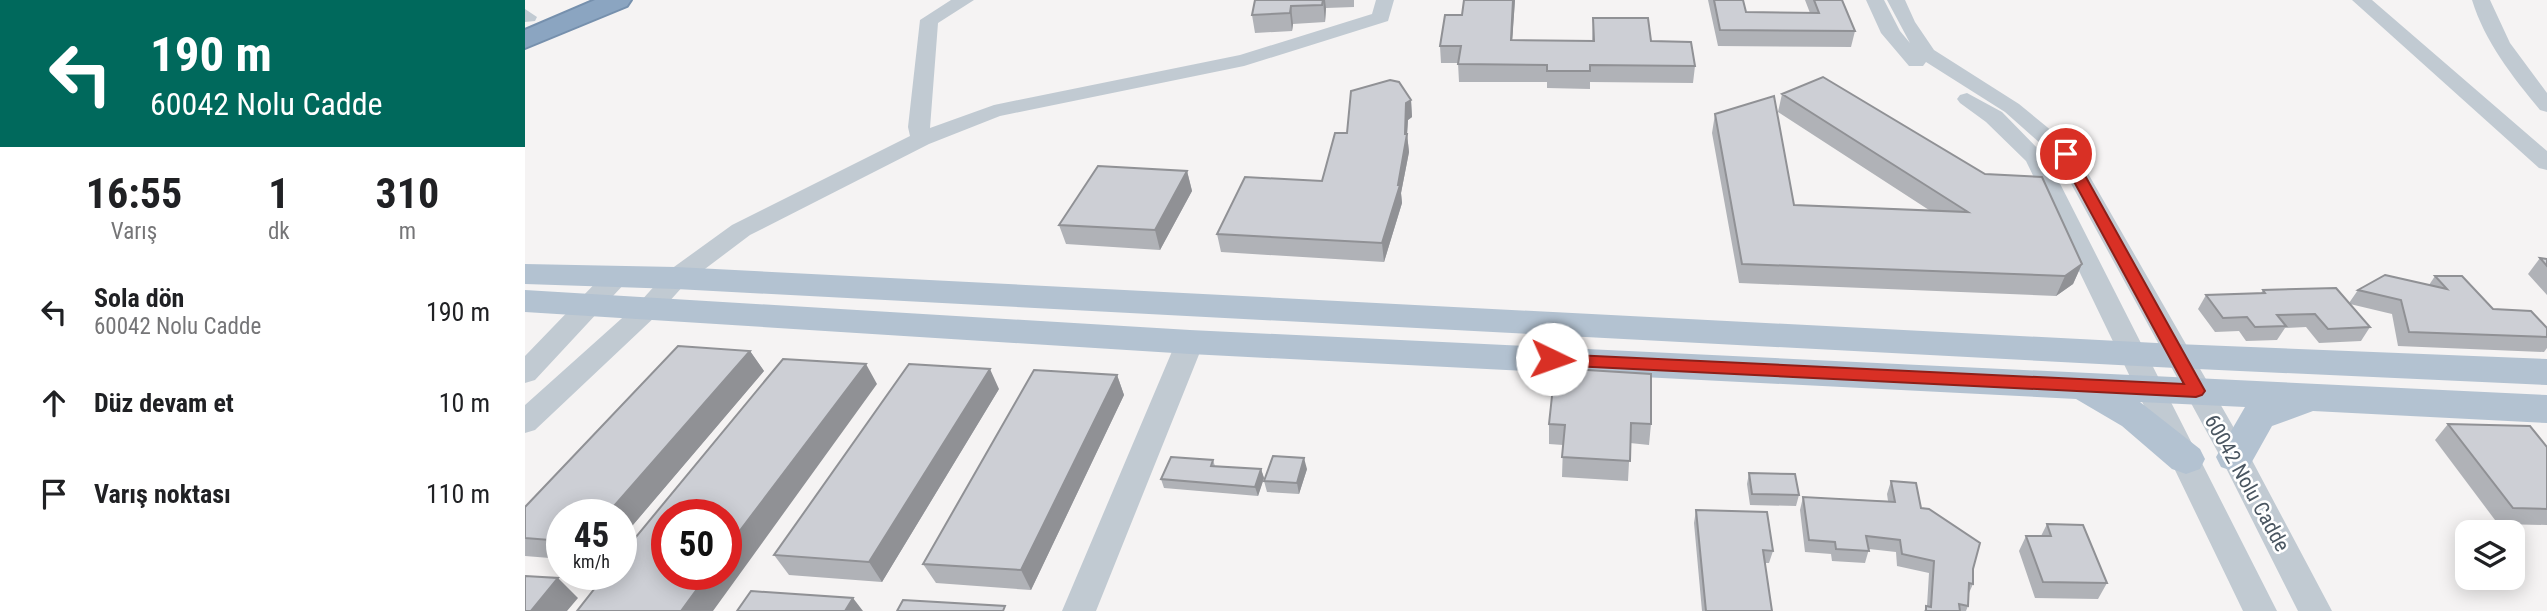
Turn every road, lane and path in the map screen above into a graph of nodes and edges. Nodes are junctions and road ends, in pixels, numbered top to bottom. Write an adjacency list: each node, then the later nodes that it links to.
1 (570, 0): 9 (highway)
2 (618, 0): 9 (highway)
3 (964, 0): 11 (street)
4 (1385, 0): 11 (street)
5 (1875, 0): 20 (street)
6 (1896, 0): 21 (street, 60042 Nolu Cadde)
7 (2361, 0): 12 (street)
8 (2481, 0): 10 (street)
9 (526, 23)
10 (2547, 106)
11 (921, 139): 15 (street)
12 (2547, 163)
13 (525, 274): 14 (main road)
14 (617, 276): 15 (main road); 17 (street)
15 (676, 278): 18 (street); 20 (main road)
16 (525, 301): 17 (main road)
17 (588, 304): 18 (main road); 23 (street)
18 (649, 308): 19 (main road); 29 (street)
19 (1191, 342): 24 (main road); 32 (street)
20 (2135, 354): 21 (main road); 25 (street)
21 (2176, 356): 22 (main road); 26 (street, 60042 Nolu Cadde)
22 (2547, 372)
23 (525, 373)
24 (2080, 385): 25 (main road); 31 (main road)
25 (2151, 388): 26 (main road); 31 (street)
26 (2196, 391): 27 (main road); 30 (street, 60042 Nolu Cadde)
27 (2314, 397): 28 (main road); 30 (main road)
28 (2547, 409)
29 (525, 422)
30 (2235, 457): 34 (street, 60042 Nolu Cadde)
31 (2186, 459): 33 (street)
32 (1079, 611)
33 (2260, 611)
34 (2315, 611)

